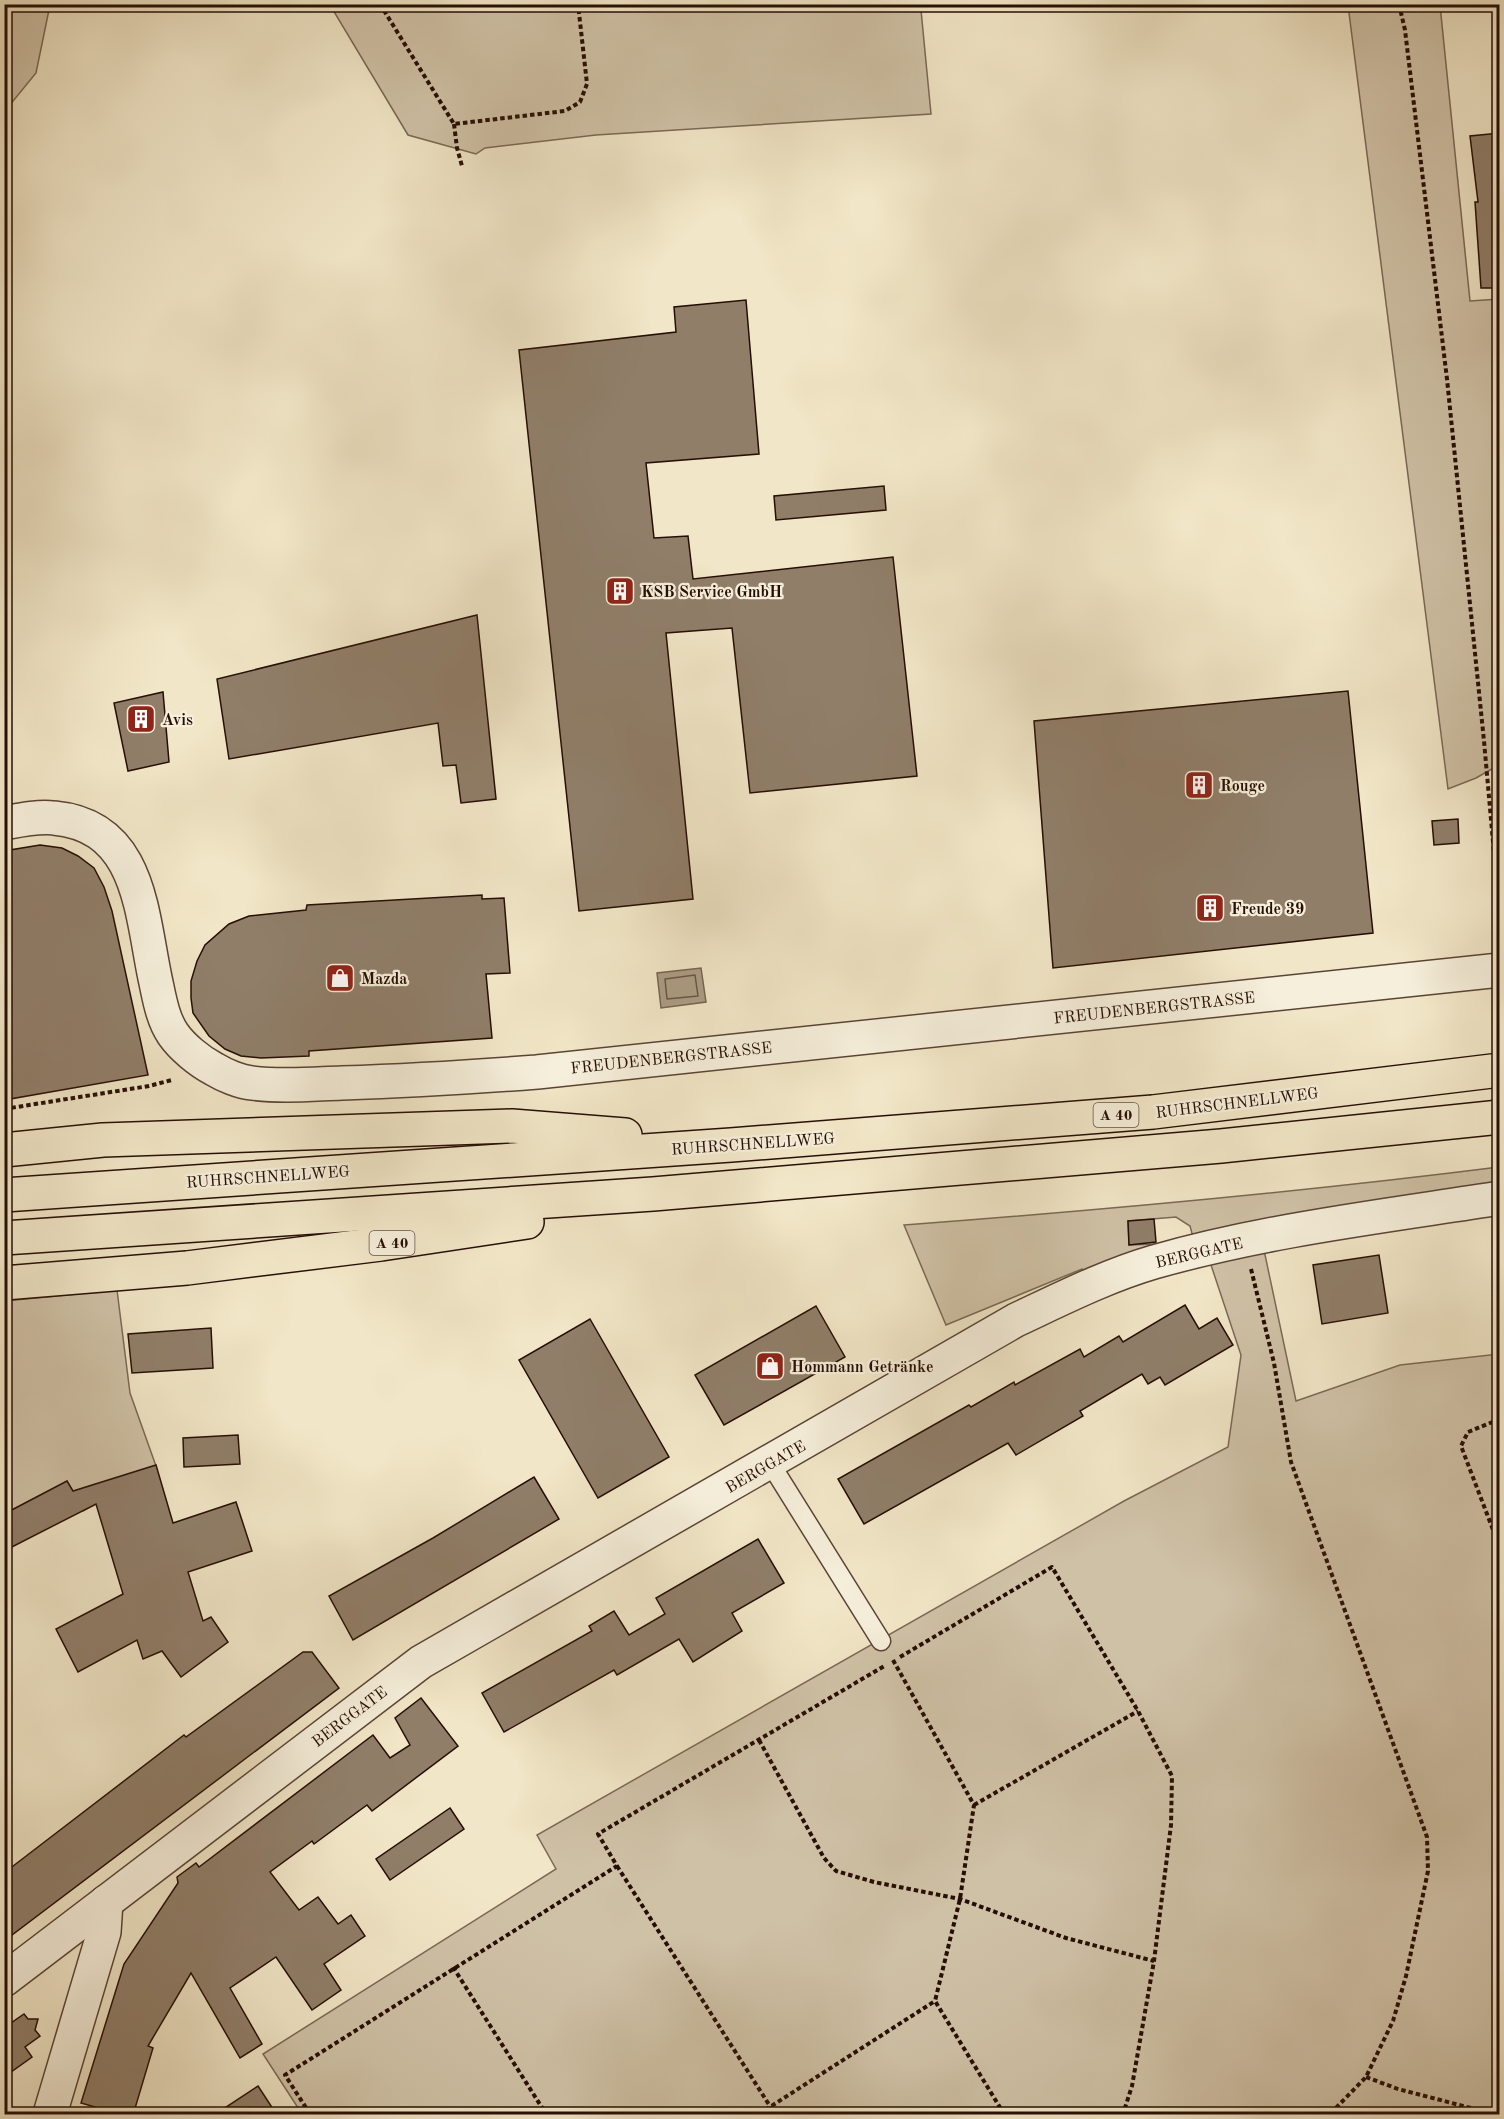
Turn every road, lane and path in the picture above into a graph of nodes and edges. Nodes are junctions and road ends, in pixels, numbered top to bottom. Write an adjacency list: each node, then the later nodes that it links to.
1 (380, 4): 4 (path)
2 (578, 4): 4 (path)
3 (1399, 4): 7 (path)
4 (454, 124): 5 (path)
5 (462, 166)
6 (4, 823): 9 (street, FREUDENBERGSTRASSE)
7 (1500, 920)
8 (1500, 970): 9 (street, FREUDENBERGSTRASSE)
9 (213, 1069): 11 (path)
10 (1500, 1070): 13 (highway, RUHRSCHNELLWEG / A 40)
11 (4, 1109)
12 (1500, 1117): 15 (highway, A 40)
13 (731, 1144): 14 (highway); 16 (highway, RUHRSCHNELLWEG / A 40)
14 (4, 1150)
15 (778, 1184): 18 (highway, A 40); 20 (highway, A 40)
16 (4, 1195)
17 (1500, 1198): 19 (street, BERGGATE)
18 (4, 1239)
19 (1244, 1241): 22 (street, BERGGATE); 36 (path)
20 (4, 1283)
21 (1500, 1419): 23 (path)
22 (770, 1463): 24 (lane); 31 (street, BERGGATE)
23 (1500, 1548)
24 (881, 1641)
25 (893, 1660): 26 (path); 27 (path); 28 (path)
26 (1138, 1711): 28 (path); 32 (path)
27 (759, 1740): 29 (path); 30 (path)
28 (975, 1805): 30 (path)
29 (617, 1866): 33 (path); 37 (path)
30 (960, 1899): 32 (path); 35 (path)
31 (106, 1902): 34 (street, BERGGATE); 38 (street)
32 (1154, 1961): 44 (path)
33 (453, 1967): 39 (path); 40 (path)
34 (4, 1980)
35 (934, 2001): 37 (path); 43 (path)
36 (1366, 2077): 45 (path); 46 (path)
37 (771, 2107): 41 (path); 42 (path)
38 (50, 2115)
39 (310, 2115)
40 (546, 2115)
41 (759, 2115)
42 (775, 2115)
43 (1004, 2115)
44 (1123, 2115)
45 (1330, 2115)
46 (1494, 2115)

